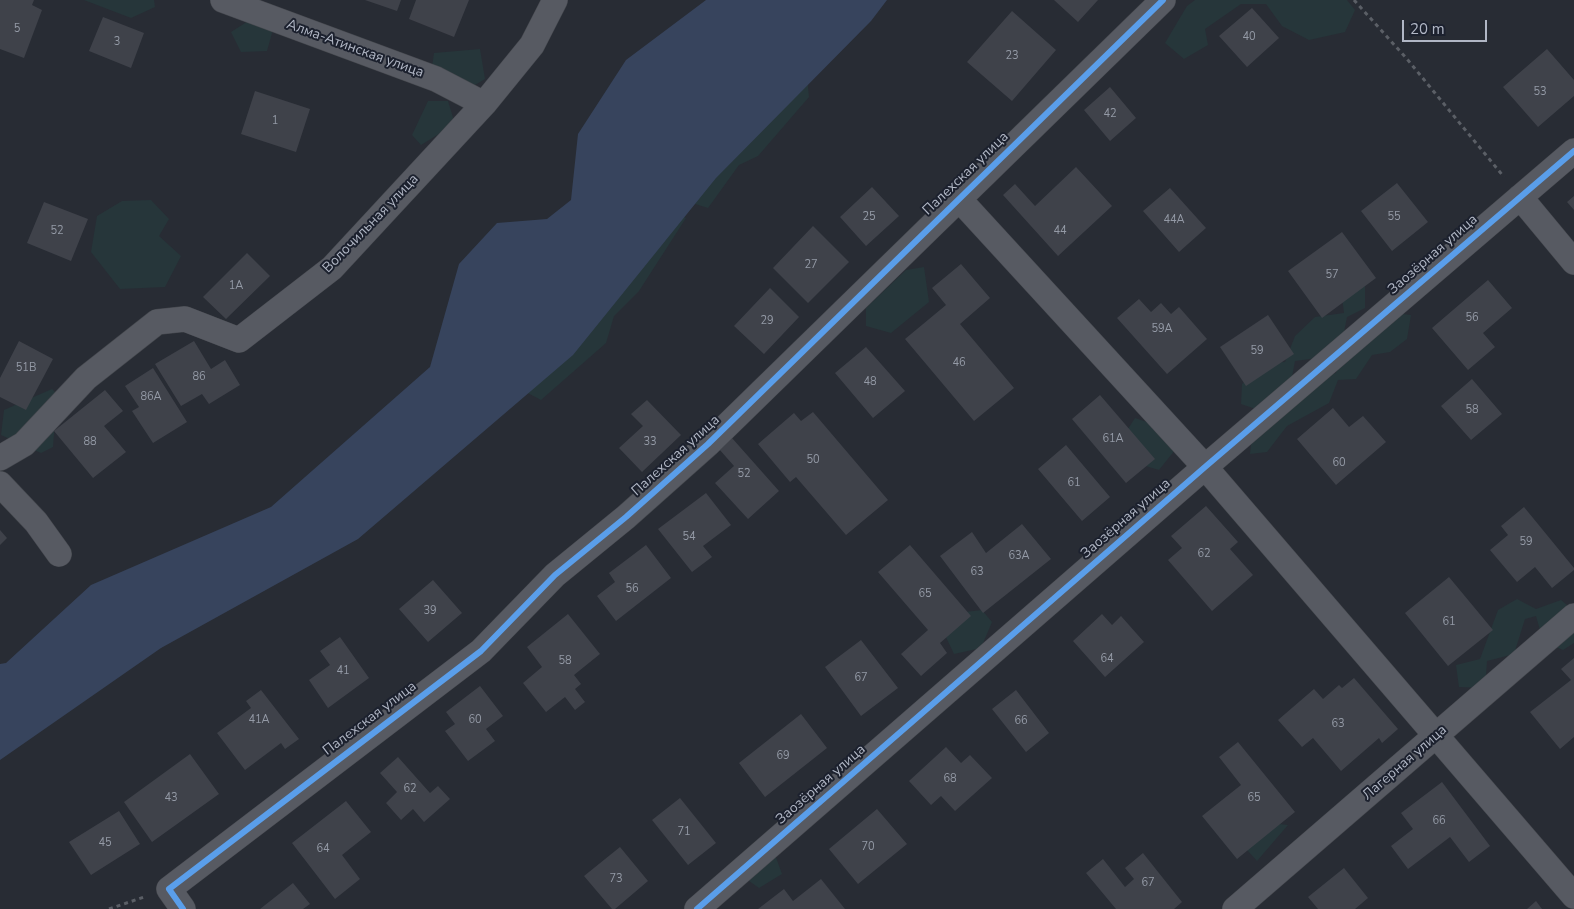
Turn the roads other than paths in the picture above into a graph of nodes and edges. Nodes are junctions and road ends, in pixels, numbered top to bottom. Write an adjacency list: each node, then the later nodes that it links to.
1 (223, 0): 4 (street, Алма-Атинская улица)
2 (555, 0): 4 (street, Волочильная улица)
3 (1163, 0): 7 (street, Палехская улица)
4 (484, 104): 9 (street, Волочильная улица)
5 (1574, 151): 6 (street, Заозёрная улица)
6 (1520, 197): 8 (street); 10 (street, Заозёрная улица)
7 (959, 199): 10 (street); 16 (street, Палехская улица)
8 (1574, 262)
9 (0, 458)
10 (1205, 467): 14 (street); 17 (street, Заозёрная улица)
11 (0, 484): 12 (street)
12 (59, 554)
13 (1574, 616): 14 (street, Лагерная улица)
14 (1436, 736): 15 (street); 18 (street, Лагерная улица)
15 (1574, 896)
16 (183, 909)
17 (697, 909)
18 (1235, 909)

